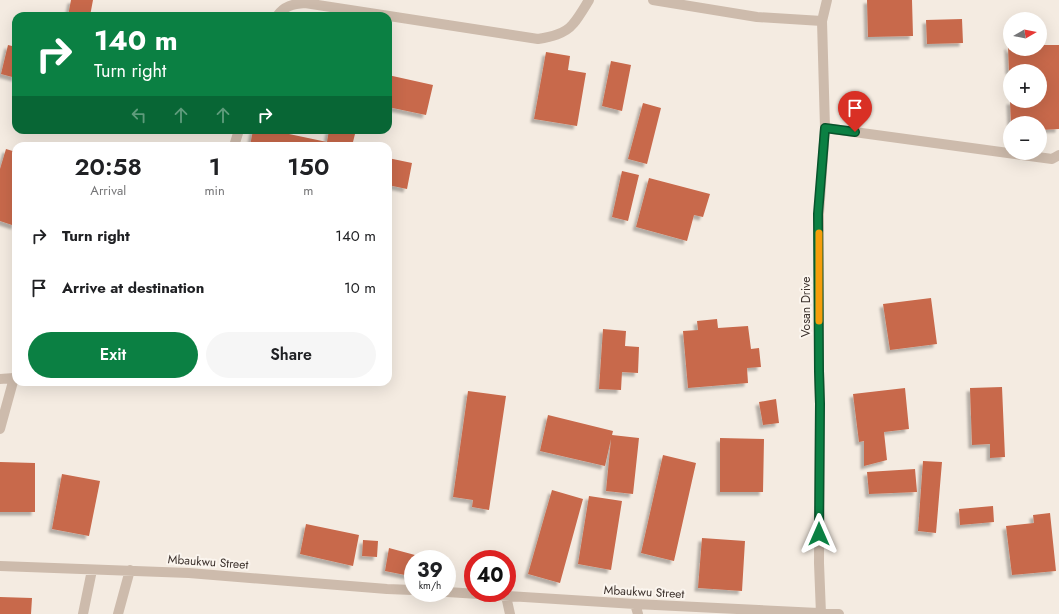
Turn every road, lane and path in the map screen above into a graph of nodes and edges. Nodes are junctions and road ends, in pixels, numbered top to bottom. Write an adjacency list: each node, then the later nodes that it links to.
1 (590, 0): 6 (street)
2 (653, 0): 7 (street)
3 (827, 0): 7 (street, Vosan Drive)
4 (280, 12): 5 (street)
5 (363, 12)
6 (392, 16)
7 (822, 21): 8 (street, Vosan Drive)
8 (825, 128): 9 (street); 24 (street, Vosan Drive)
9 (1059, 155)
10 (12, 378): 11 (street)
11 (0, 379)
12 (12, 385): 13 (street)
13 (0, 428)
14 (0, 566): 15 (street, Mbaukwu Street)
15 (92, 570): 16 (street, Mbaukwu Street); 21 (street)
16 (130, 570): 17 (street, Mbaukwu Street); 22 (street)
17 (404, 590)
18 (516, 597): 20 (street, Mbaukwu Street)
19 (507, 602): 23 (street)
20 (636, 609): 24 (street, Mbaukwu Street)
21 (83, 614)
22 (118, 614)
23 (510, 614)
24 (820, 614): 25 (street, Mbaukwu Street)
25 (839, 614)

